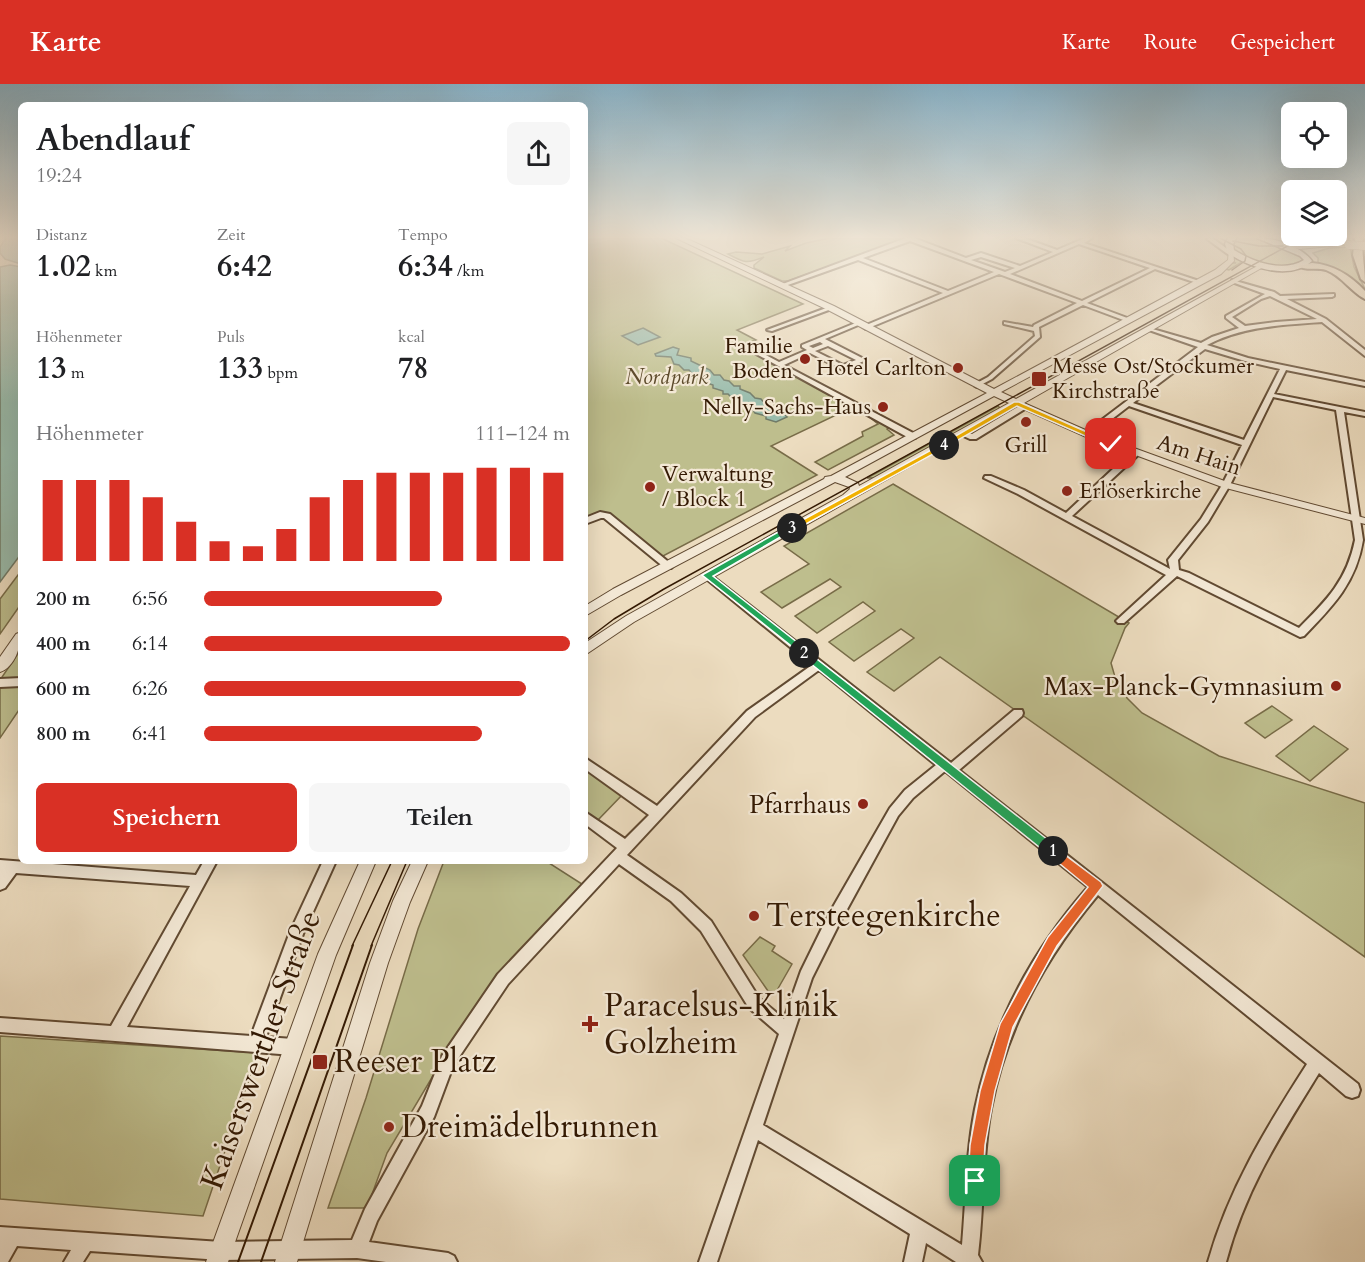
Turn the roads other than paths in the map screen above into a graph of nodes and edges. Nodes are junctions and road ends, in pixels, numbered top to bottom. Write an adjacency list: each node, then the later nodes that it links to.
1 (796, 293): 11 (street, Am Hain)
2 (948, 293): 16 (street)
3 (1056, 293): 10 (street)
4 (1103, 293): 10 (street)
5 (1178, 293): 12 (street)
6 (1213, 293): 18 (street)
7 (1272, 293): 9 (street); 15 (street)
8 (1332, 295): 9 (street)
9 (1281, 297): 13 (street)
10 (1083, 303): 12 (street); 20 (street)
11 (830, 313): 16 (street, Am Hain); 19 (street)
12 (1128, 320): 32 (street)
13 (1324, 320): 17 (street); 27 (street)
14 (1006, 323): 20 (street)
15 (1235, 323): 17 (street); 21 (street)
16 (863, 325): 22 (street); 30 (street, Am Hain)
17 (1243, 328): 21 (street)
18 (1151, 329): 25 (street); 36 (street)
19 (770, 330)
20 (1037, 330): 30 (street)
21 (1221, 334): 25 (street)
22 (820, 339): 23 (street); 26 (street)
23 (828, 344): 26 (street); 26 (street)
24 (743, 345): 28 (street)
25 (1202, 346): 29 (street); 35 (street)
26 (812, 351): 28 (street)
27 (1365, 354)
28 (780, 364): 40 (street)
29 (1283, 369): 31 (street); 33 (street)
30 (972, 383): 32 (street, Am Hain); 34 (street)
31 (1365, 384)
32 (993, 393): 34 (street); 36 (street, Am Hain)
33 (1271, 396): 37 (street); 41 (street)
34 (976, 403): 40 (street)
35 (1127, 403): 39 (street); 41 (street)
36 (1020, 405): 39 (street, Am Hain); 46 (street)
37 (1341, 410): 38 (street); 51 (street)
38 (1365, 414)
39 (1087, 434): 42 (street, Am Hain)
40 (912, 436): 43 (street)
41 (1247, 444): 47 (street)
42 (1134, 454): 47 (street, Am Hain); 49 (street)
43 (860, 463): 45 (street); 46 (street)
44 (988, 478): 49 (street)
45 (829, 479): 48 (street); 53 (street)
46 (883, 479): 48 (street)
47 (1226, 485): 51 (street, Am Hain); 54 (street)
48 (846, 500): 55 (street)
49 (1066, 517): 54 (street)
50 (588, 520): 53 (street)
51 (1361, 520): 52 (street)
52 (1361, 562): 54 (street)
53 (668, 566): 56 (street)
54 (1174, 573): 57 (street)
55 (707, 575): 59 (street); 60 (street)
56 (588, 610)
57 (1121, 621)
58 (18, 642): 61 (street)
59 (588, 648)
60 (819, 665): 66 (street); 67 (street)
61 (0, 668)
62 (18, 682): 63 (street)
63 (0, 683)
64 (1018, 713): 66 (street)
65 (588, 765): 67 (street)
66 (948, 767): 77 (street); 80 (street)
67 (658, 814): 69 (street)
68 (588, 820): 69 (street)
69 (622, 851): 80 (street); 89 (street)
70 (210, 864): 75 (street)
71 (329, 864): 81 (street)
72 (367, 864): 82 (street, Kaiserswerther Straße)
73 (419, 864): 90 (street)
74 (6, 867): 75 (street); 76 (street)
75 (199, 881): 79 (street)
76 (0, 884)
77 (1096, 886): 83 (street); 93 (street)
78 (0, 1024): 79 (street)
79 (116, 1032): 81 (street)
80 (787, 1032): 85 (street)
81 (256, 1044): 82 (street)
82 (293, 1047): 91 (street, Kaiserswerther Straße)
83 (1317, 1062): 84 (street); 98 (street)
84 (1352, 1090)
85 (753, 1128): 86 (street); 96 (street)
86 (920, 1229): 93 (street); 97 (street)
87 (6, 1237): 88 (street); 92 (street)
88 (86, 1242): 91 (street); 94 (street)
89 (357, 1249): 90 (street); 95 (street)
90 (288, 1255): 91 (street)
91 (219, 1257)
92 (0, 1260)
93 (971, 1261)
94 (73, 1262)
95 (448, 1262)
96 (708, 1262)
97 (913, 1262)
98 (1217, 1262)

